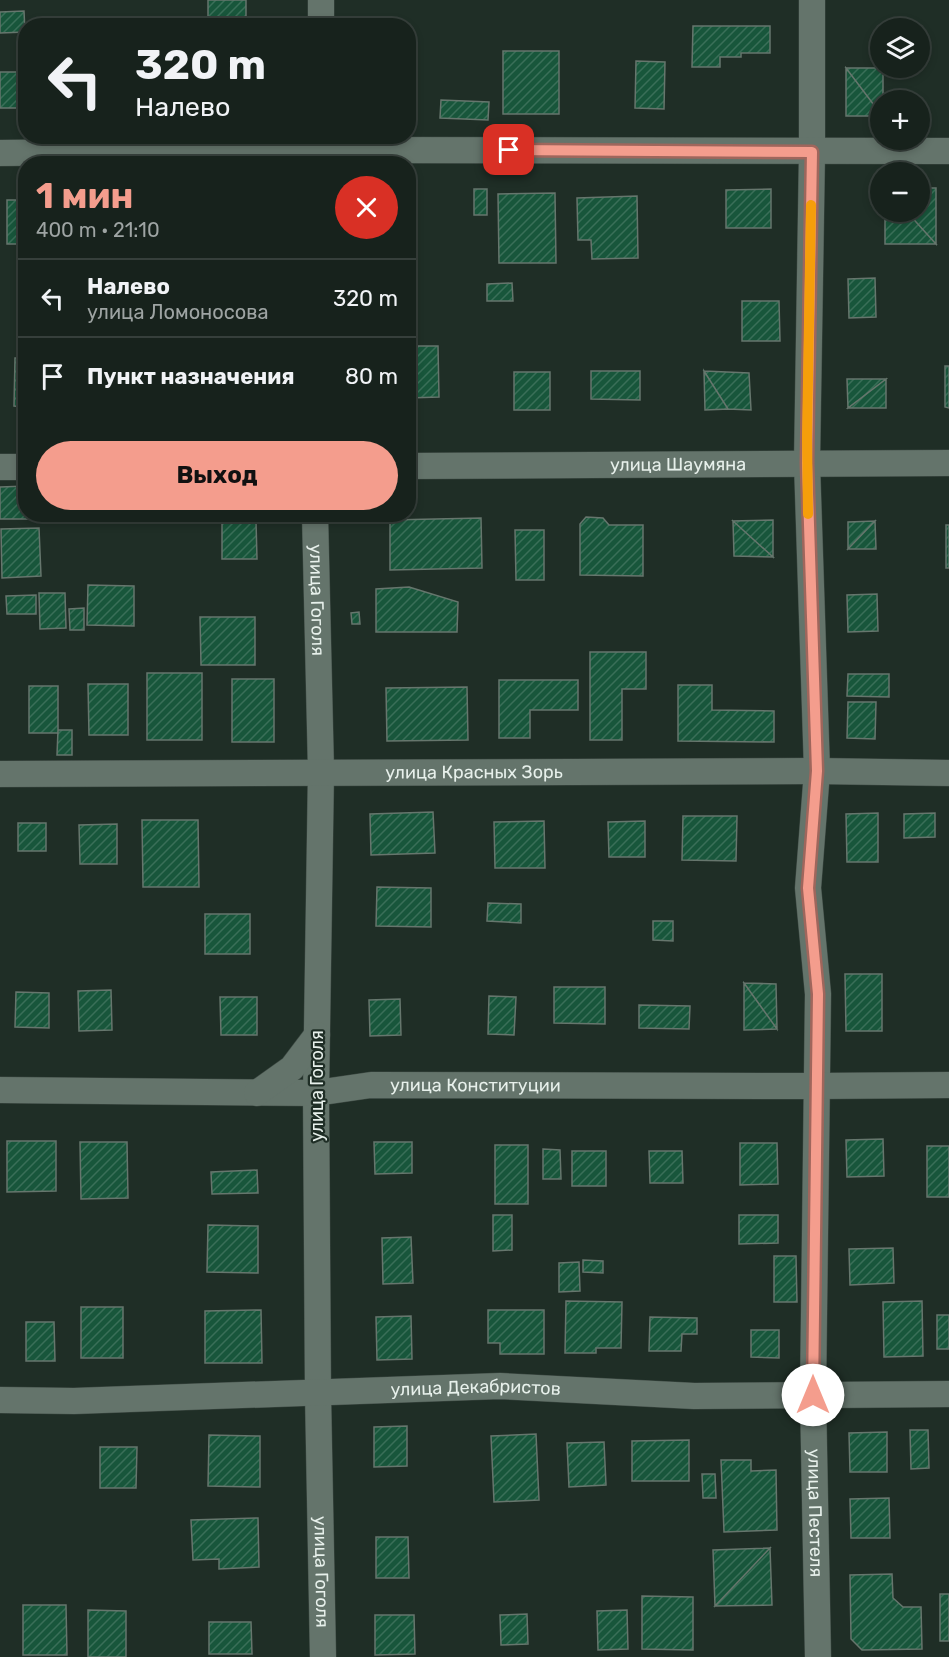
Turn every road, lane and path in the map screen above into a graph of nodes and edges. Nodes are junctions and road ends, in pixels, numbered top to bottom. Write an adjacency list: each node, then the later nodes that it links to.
1 (321, 0): 3 (street)
2 (812, 0): 5 (street, улица Пестеля)
3 (321, 18)
4 (322, 150): 5 (street); 7 (street)
5 (812, 152): 6 (street); 8 (street, улица Пестеля)
6 (949, 152)
7 (0, 153)
8 (807, 463): 9 (street, улица Шаумяна); 10 (street, улица Шаумяна); 15 (street, улица Пестеля)
9 (949, 463)
10 (416, 466)
11 (0, 467): 12 (street)
12 (18, 467)
13 (315, 522): 14 (street, улица Гоголя)
14 (321, 771): 15 (street, улица Красных Зорь); 17 (street, улица Красных Зорь); 18 (street, улица Гоголя)
15 (817, 771): 16 (street, улица Красных Зорь); 20 (street, улица Пестеля)
16 (949, 773)
17 (0, 774)
18 (317, 1035): 22 (street); 23 (street, улица Гоголя)
19 (949, 1084): 20 (street, улица Конституции)
20 (816, 1086): 23 (street, улица Конституции); 26 (street, улица Пестеля)
21 (0, 1090): 22 (street, улица Конституции)
22 (257, 1093): 23 (street, улица Конституции)
23 (316, 1093): 24 (street, улица Гоголя)
24 (318, 1394): 26 (street, улица Декабристов); 27 (street, улица Декабристов); 28 (street, улица Гоголя)
25 (949, 1394): 26 (street, улица Декабристов)
26 (813, 1395): 29 (street, улица Пестеля)
27 (0, 1400)
28 (323, 1657)
29 (818, 1657)

